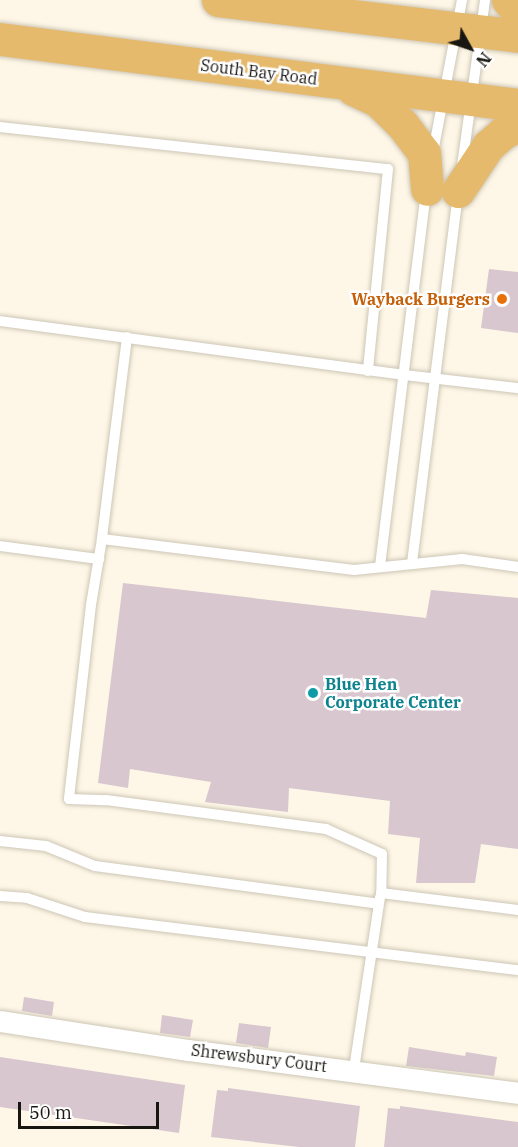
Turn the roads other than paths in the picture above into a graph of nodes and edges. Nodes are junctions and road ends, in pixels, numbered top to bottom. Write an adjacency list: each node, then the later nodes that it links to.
1 (218, 0): 6 (highway)
2 (398, 0): 6 (highway)
3 (508, 0): 4 (highway)
4 (518, 11)
5 (472, 15): 6 (highway); 7 (highway); 10 (lane); 10 (lane)
6 (345, 16)
7 (518, 36)
8 (0, 39): 9 (highway, South Bay Road)
9 (340, 83): 10 (highway, South Bay Road); 14 (highway)
10 (456, 98): 11 (highway, South Bay Road); 14 (lane); 14 (lane)
11 (518, 105)
12 (518, 126): 14 (highway)
13 (0, 127): 17 (lane)
14 (442, 190): 18 (lane); 19 (lane)
15 (0, 321): 16 (lane)
16 (127, 337): 17 (lane); 21 (lane)
17 (368, 370): 18 (lane)
18 (405, 375): 19 (lane); 25 (lane)
19 (434, 377): 20 (lane); 24 (lane)
20 (518, 388)
21 (102, 539): 23 (lane); 25 (lane)
22 (0, 546): 23 (lane)
23 (99, 559): 29 (lane)
24 (412, 562): 25 (lane); 26 (lane)
25 (380, 566)
26 (518, 567)
27 (0, 840): 29 (lane)
28 (0, 896): 31 (lane)
29 (379, 899): 30 (lane); 31 (lane)
30 (518, 910)
31 (372, 952): 32 (lane); 34 (lane)
32 (518, 970)
33 (0, 1021): 34 (street, Shrewsbury Court)
34 (354, 1070): 35 (street, Shrewsbury Court)
35 (518, 1093)

